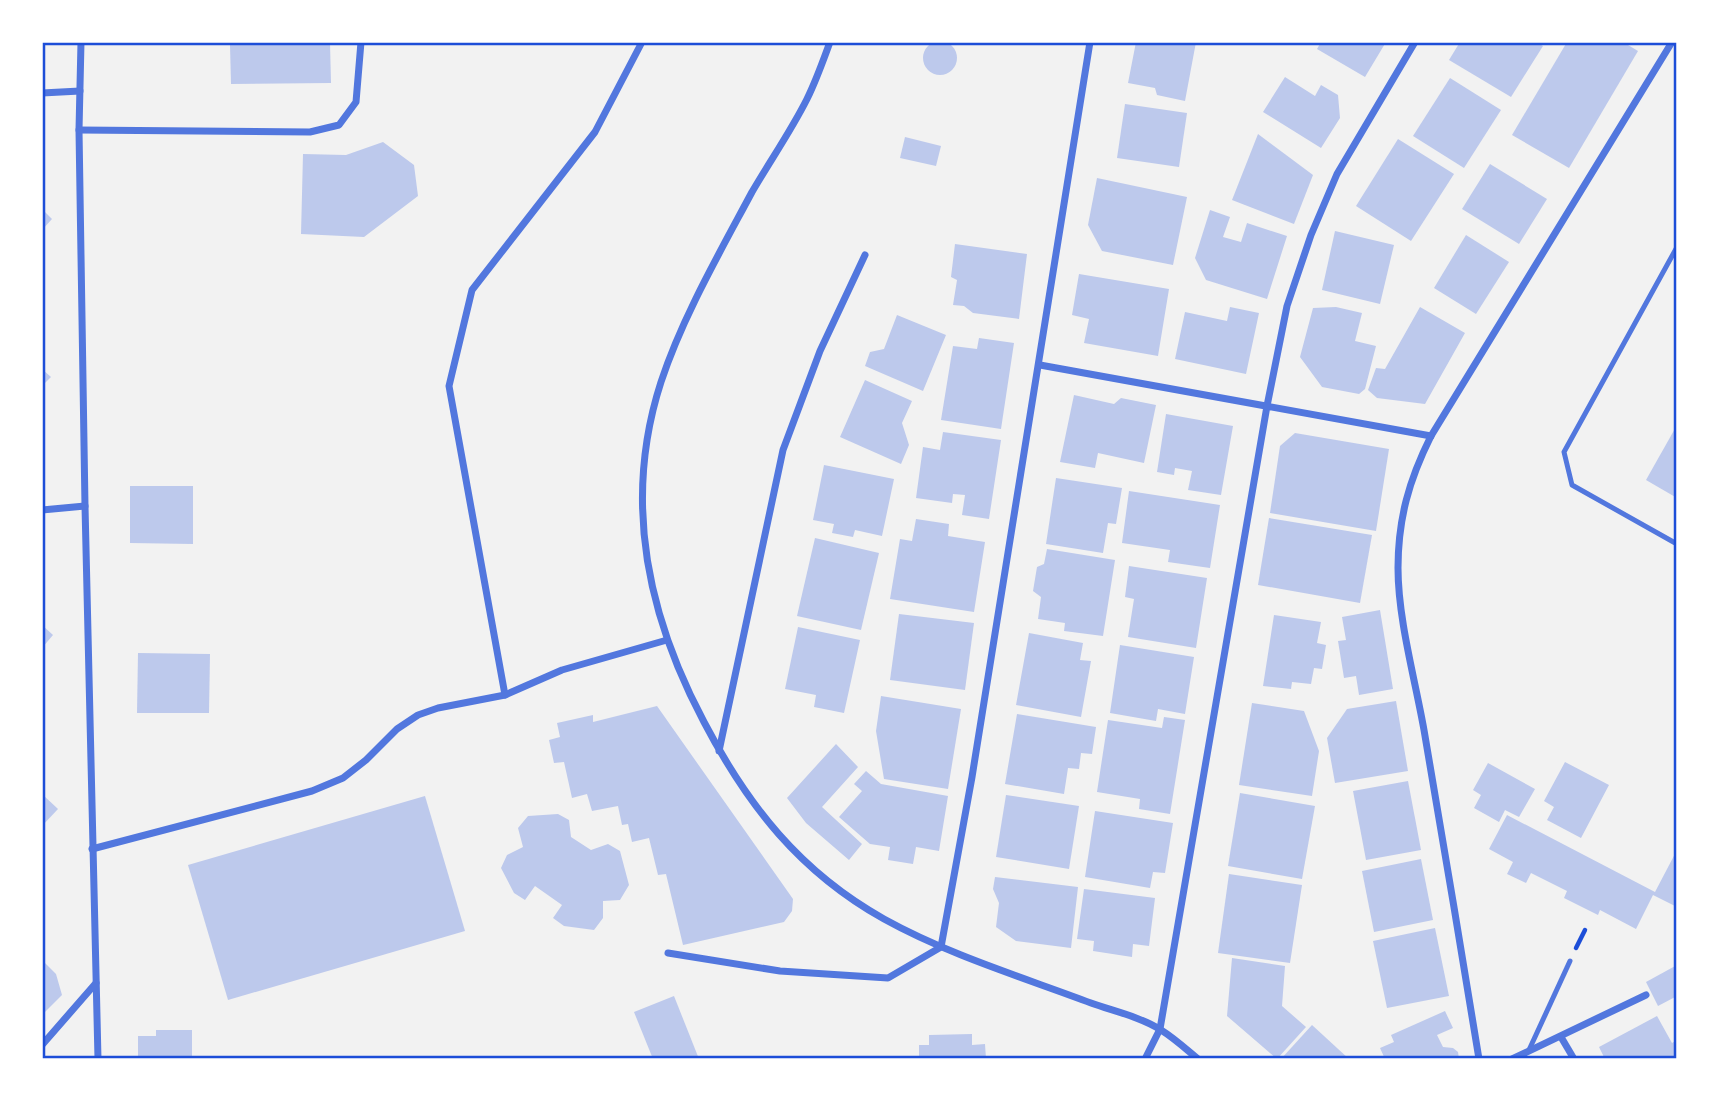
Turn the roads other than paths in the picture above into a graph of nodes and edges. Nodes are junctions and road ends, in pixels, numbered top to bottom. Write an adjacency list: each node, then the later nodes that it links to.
1 (81, 42): 8 (street)
2 (361, 42): 10 (street)
3 (642, 42): 20 (street)
4 (830, 42): 19 (street)
5 (1090, 42): 13 (street)
6 (1415, 42): 14 (street)
7 (1672, 42): 15 (street)
8 (79, 90): 9 (street); 10 (street)
9 (42, 93)
10 (79, 130): 16 (street)
11 (1677, 247): 18 (lane)
12 (865, 254): 21 (street)
13 (1040, 365): 14 (street); 23 (street)
14 (1267, 406): 15 (street); 28 (street)
15 (1431, 436): 35 (street)
16 (85, 506): 17 (street); 22 (street)
17 (42, 510)
18 (1677, 544)
19 (667, 640): 20 (street); 21 (street)
20 (505, 695): 22 (street)
21 (719, 751): 23 (street)
22 (92, 849): 26 (street)
23 (941, 947): 24 (street); 28 (street)
24 (668, 953)
25 (1570, 961): 31 (lane)
26 (96, 983): 30 (street); 32 (street)
27 (1646, 995): 29 (street)
28 (1160, 1029): 33 (street); 34 (street)
29 (1561, 1037): 31 (street); 37 (street)
30 (42, 1045)
31 (1528, 1052): 36 (street)
32 (98, 1059)
33 (1144, 1059)
34 (1198, 1059)
35 (1479, 1059)
36 (1512, 1059)
37 (1574, 1059)

